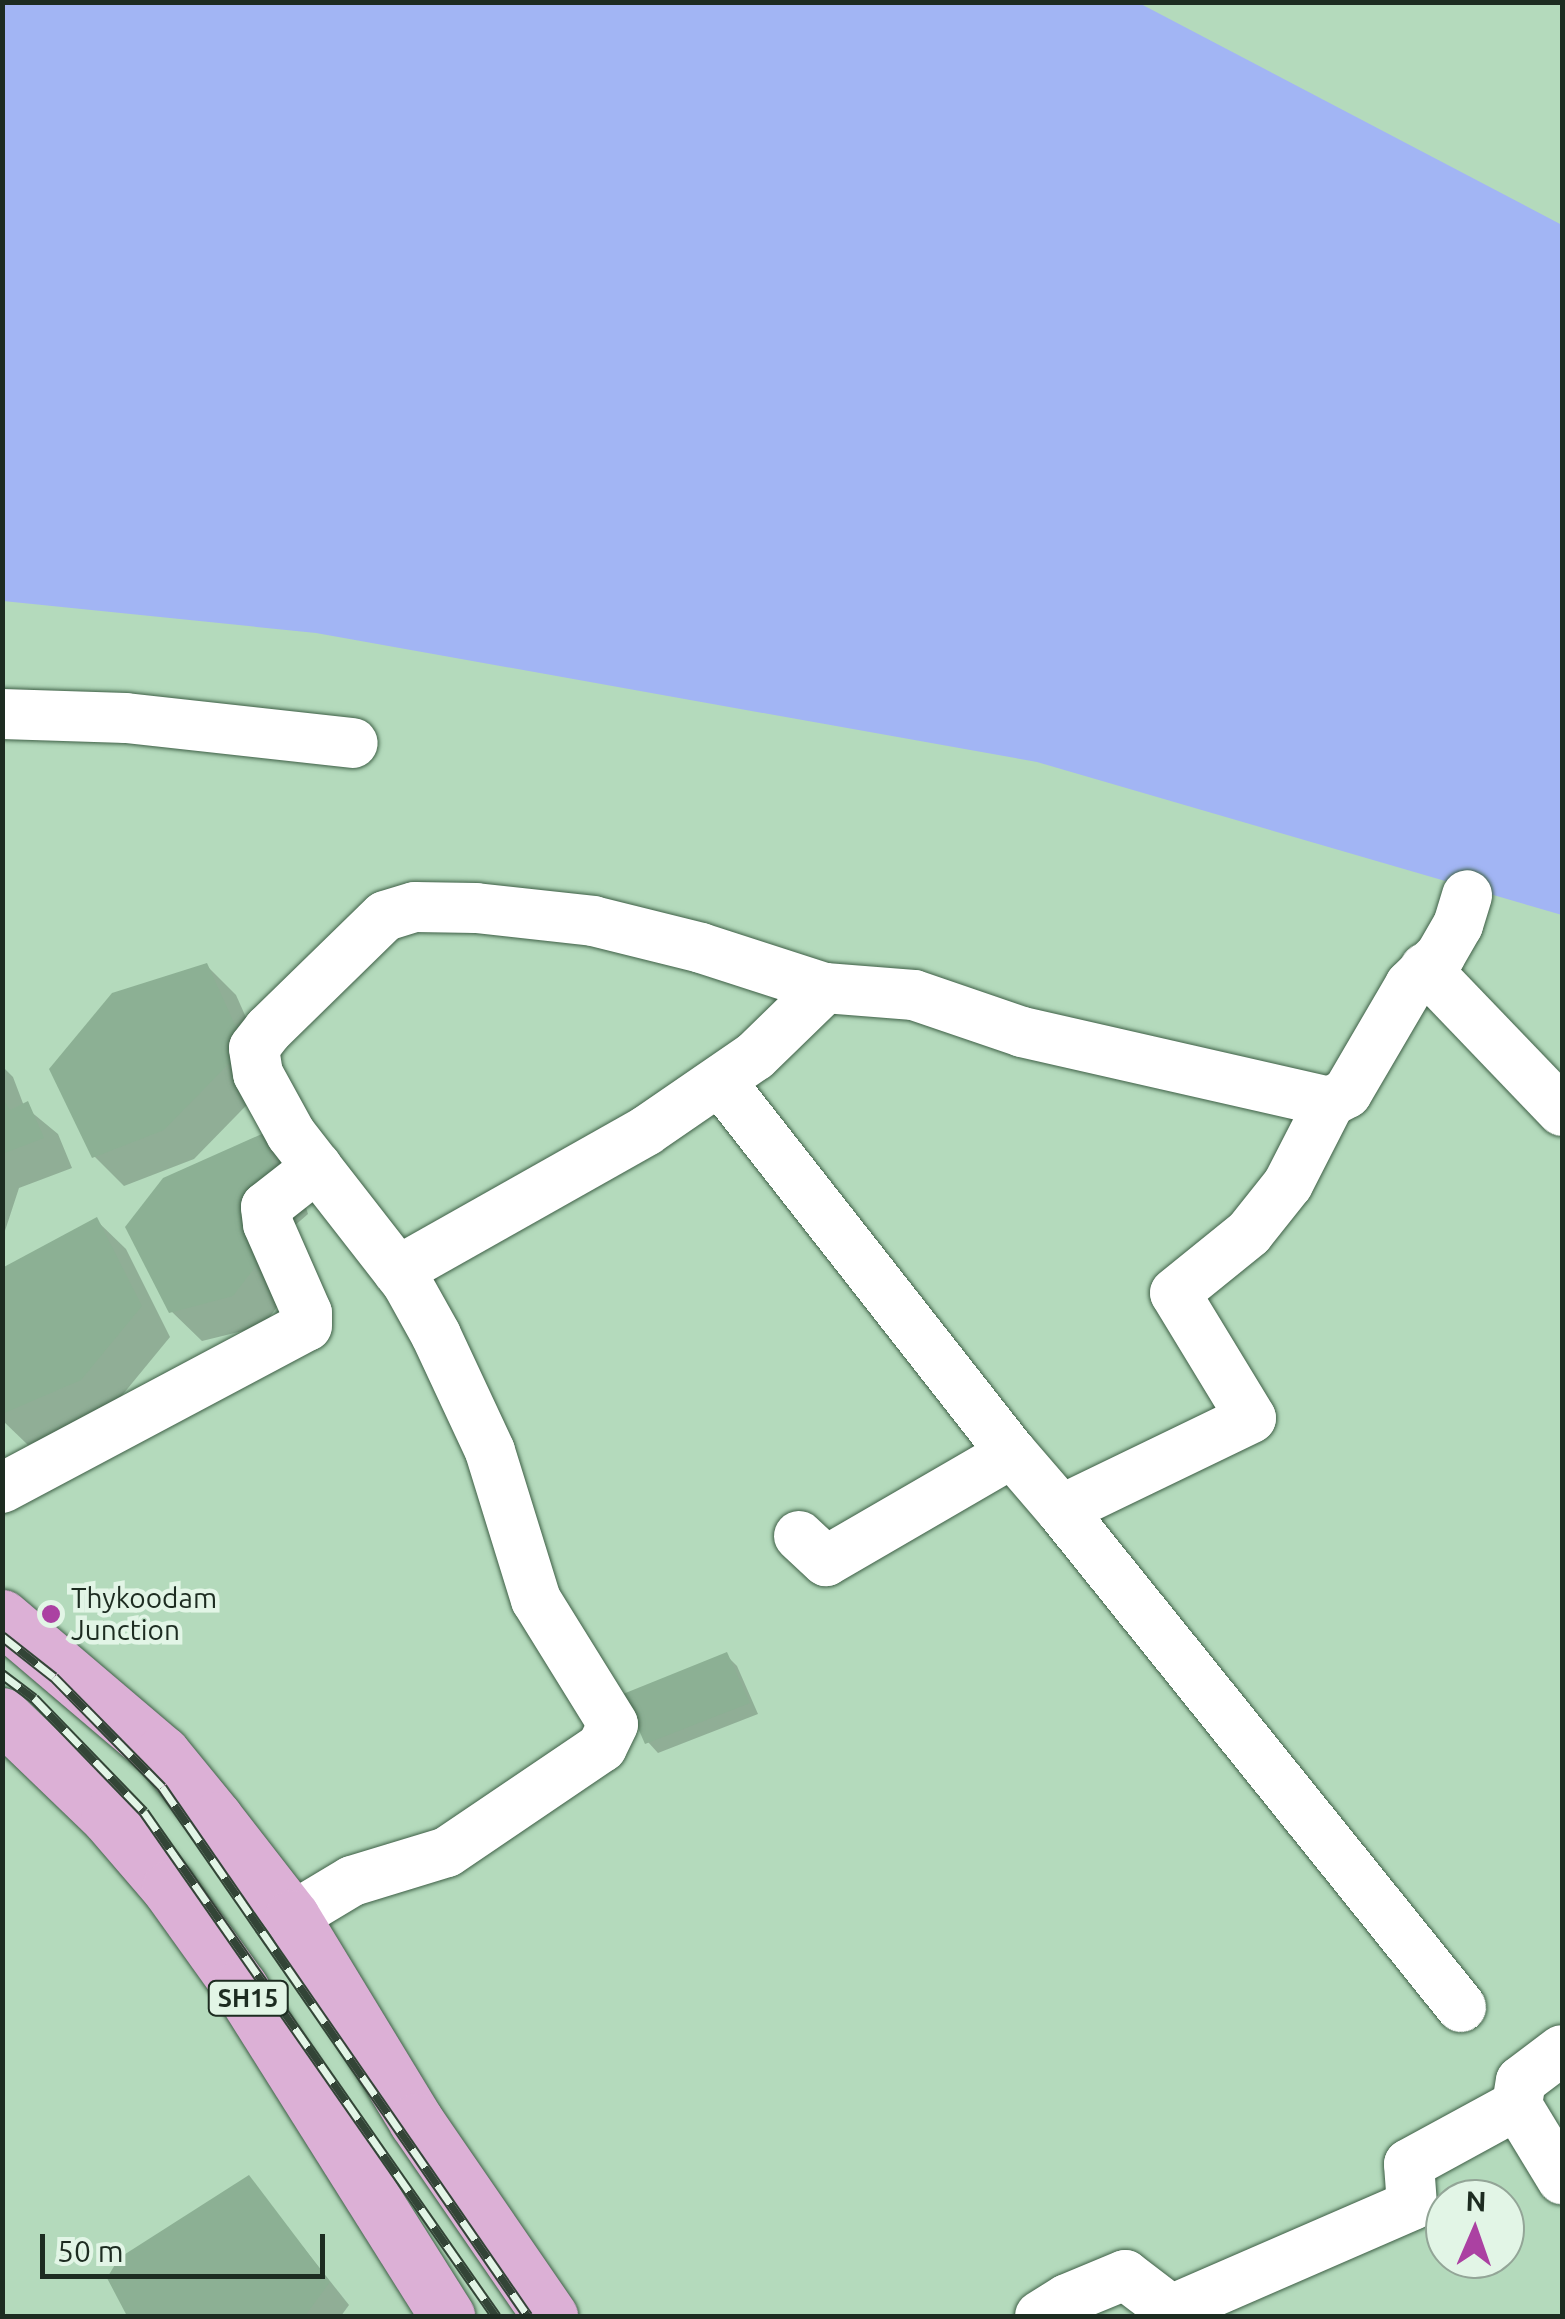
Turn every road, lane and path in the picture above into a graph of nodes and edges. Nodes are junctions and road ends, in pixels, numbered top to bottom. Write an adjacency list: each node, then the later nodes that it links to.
1 (2, 714): 2 (street)
2 (353, 743)
3 (1468, 895): 4 (street)
4 (1425, 968): 7 (street); 8 (street)
5 (825, 988): 6 (street); 7 (street); 9 (street)
6 (720, 1081): 10 (street); 11 (street)
7 (1330, 1102): 13 (street)
8 (1562, 1110)
9 (316, 1167): 10 (street); 12 (street)
10 (398, 1271): 17 (street)
11 (1012, 1453): 13 (street); 14 (street)
12 (2, 1488)
13 (1062, 1510): 18 (street)
14 (799, 1536)
15 (2, 1617): 17 (main road)
16 (6, 1723): 23 (main road, SH15)
17 (292, 1916): 21 (main road)
18 (1460, 2007)
19 (1562, 2050): 20 (street)
20 (1517, 2105): 22 (street); 26 (street)
21 (456, 2178): 23 (main road); 25 (main road)
22 (1562, 2180)
23 (389, 2219): 24 (main road, SH15)
24 (447, 2316)
25 (550, 2316)
26 (1040, 2316)

